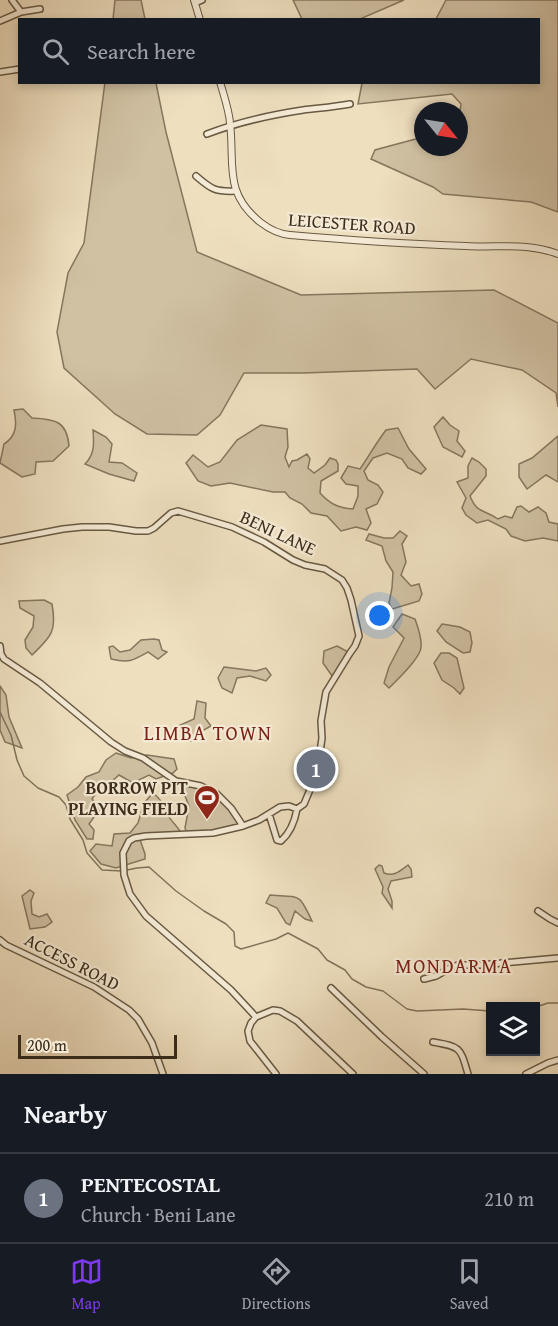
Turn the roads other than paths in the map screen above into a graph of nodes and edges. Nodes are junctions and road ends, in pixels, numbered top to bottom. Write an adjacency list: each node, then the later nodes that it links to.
1 (12, 0): 5 (street)
2 (202, 0): 3 (street)
3 (194, 2): 6 (street)
4 (39, 9): 5 (street)
5 (21, 12): 7 (street)
6 (199, 18)
7 (0, 21)
8 (18, 69): 9 (street)
9 (0, 72)
10 (221, 84): 12 (street, LEICESTER ROAD)
11 (350, 104): 12 (street)
12 (231, 125): 13 (street); 15 (street, LEICESTER ROAD)
13 (207, 134)
14 (196, 176): 15 (street)
15 (236, 191): 16 (street, LEICESTER ROAD)
16 (558, 254)
17 (0, 541): 19 (street, BENI LANE)
18 (0, 646): 21 (street)
19 (297, 809): 20 (street); 20 (street, BENI LANE)
20 (269, 813): 21 (street)
21 (243, 826): 28 (street)
22 (538, 911): 23 (street)
23 (558, 923)
24 (0, 940): 31 (street, ACCESS ROAD)
25 (558, 958): 26 (street)
26 (424, 980)
27 (331, 988): 34 (street)
28 (256, 1017): 32 (street); 33 (street)
29 (433, 1042): 35 (street)
30 (558, 1060): 36 (street)
31 (164, 1074)
32 (276, 1074)
33 (353, 1074)
34 (424, 1074)
35 (468, 1074)
36 (526, 1074)

